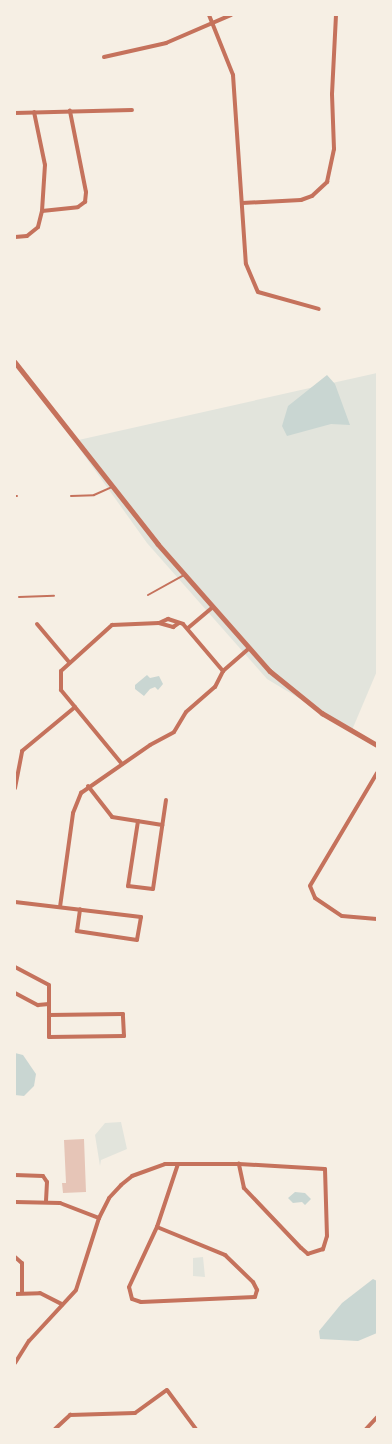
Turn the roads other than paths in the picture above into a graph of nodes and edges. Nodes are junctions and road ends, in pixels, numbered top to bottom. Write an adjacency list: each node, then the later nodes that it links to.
1 (209, 15): 4 (street)
2 (231, 15): 4 (street)
3 (336, 15): 10 (street)
4 (212, 23): 5 (street); 10 (street)
5 (104, 57)
6 (132, 110): 7 (street)
7 (70, 111): 8 (street); 11 (street)
8 (34, 112): 9 (street); 11 (street)
9 (15, 113)
10 (242, 202): 13 (street)
11 (42, 211): 12 (street)
12 (15, 237)
13 (319, 310)
14 (15, 362): 15 (street)
15 (112, 487): 16 (lane); 17 (street)
16 (71, 496)
17 (184, 575): 18 (lane); 21 (street)
18 (148, 595)
19 (54, 596): 20 (lane)
20 (19, 597)
21 (212, 608): 25 (street); 26 (street)
22 (158, 623): 23 (street); 23 (street); 27 (street)
23 (179, 623): 25 (street)
24 (37, 624): 27 (street)
25 (188, 628): 28 (street)
26 (249, 648): 28 (street); 30 (street)
27 (69, 662): 29 (street)
28 (223, 672): 31 (street)
29 (75, 707): 31 (street); 33 (street)
30 (377, 745)
31 (122, 764): 34 (street)
32 (377, 773): 42 (street)
33 (16, 775): 35 (street)
34 (88, 786): 37 (street); 40 (street)
35 (15, 788)
36 (166, 800): 38 (street)
37 (138, 821): 38 (street); 38 (street)
38 (162, 825)
39 (15, 902): 40 (street)
40 (60, 907): 41 (street)
41 (80, 909): 41 (street)
42 (377, 919)
43 (15, 967): 45 (street)
44 (15, 993): 45 (street)
45 (49, 1004): 46 (street)
46 (49, 1015): 46 (street)
47 (178, 1164): 48 (street); 52 (street); 53 (street)
48 (239, 1164): 48 (street)
49 (15, 1175): 50 (street)
50 (46, 1201): 51 (street); 52 (street)
51 (15, 1202)
52 (99, 1218): 57 (street)
53 (157, 1227): 53 (street)
54 (15, 1257): 56 (street)
55 (15, 1294): 56 (street)
56 (22, 1294): 57 (street)
57 (62, 1304): 58 (street)
58 (15, 1363)
59 (377, 1417): 62 (street)
60 (55, 1429): 61 (street)
61 (196, 1429)
62 (366, 1429)

